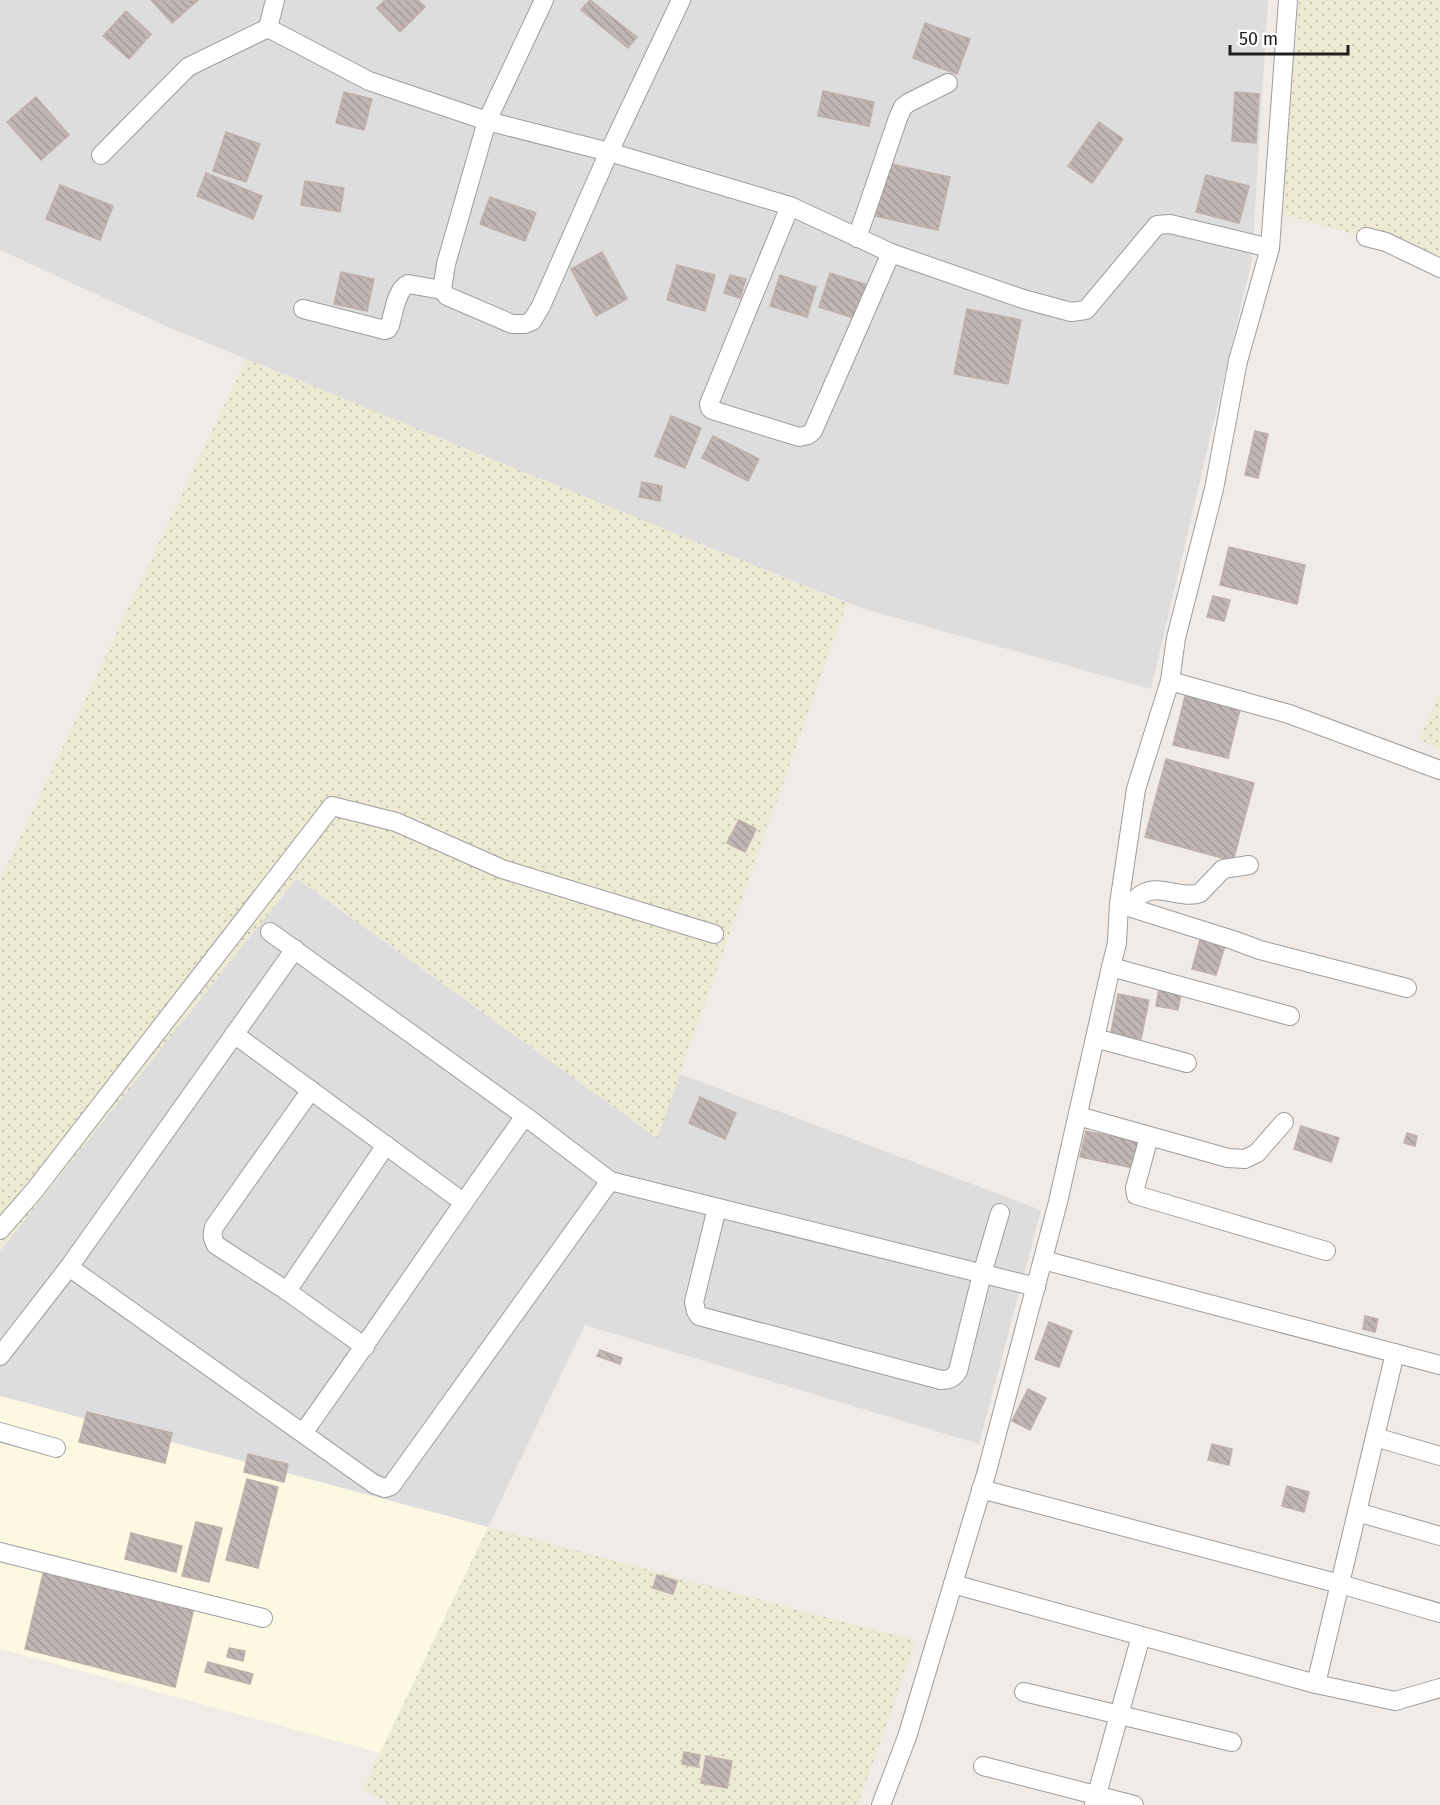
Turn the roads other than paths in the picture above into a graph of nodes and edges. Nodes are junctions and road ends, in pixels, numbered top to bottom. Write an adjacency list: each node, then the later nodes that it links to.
1 (275, 0): 5 (street)
2 (544, 0): 7 (street)
3 (681, 0): 8 (street)
4 (1288, 0): 13 (street)
5 (268, 28): 7 (street); 9 (street)
6 (948, 83): 12 (street)
7 (488, 121): 8 (street); 16 (street)
8 (609, 152): 10 (street); 16 (street)
9 (101, 155)
10 (790, 206): 12 (street); 14 (street)
11 (1366, 237): 15 (street)
12 (857, 238): 14 (street)
13 (1270, 248): 14 (street); 18 (street)
14 (891, 253)
15 (1440, 268)
16 (442, 290): 17 (street)
17 (303, 309)
18 (1170, 681): 19 (street); 21 (street)
19 (1440, 770)
20 (1249, 865): 21 (street)
21 (1123, 905): 25 (street); 26 (street)
22 (270, 932): 24 (street)
23 (714, 934): 41 (street)
24 (295, 949): 28 (street); 32 (street)
25 (1111, 967): 27 (street); 29 (street)
26 (1407, 988)
27 (1290, 1016)
28 (234, 1034): 31 (street); 44 (street)
29 (1095, 1038): 30 (street); 33 (street)
30 (1187, 1063)
31 (311, 1090): 36 (street); 47 (street)
32 (525, 1116): 37 (street); 38 (street)
33 (1077, 1116): 35 (street); 43 (street)
34 (1284, 1122): 35 (street)
35 (1149, 1137): 42 (street)
36 (386, 1145): 38 (street); 47 (street)
37 (610, 1181): 39 (street); 53 (street)
38 (463, 1202): 48 (street)
39 (717, 1208): 45 (street); 45 (street)
40 (1000, 1213): 45 (street)
41 (0, 1230)
42 (1326, 1251)
43 (1043, 1260): 46 (street); 49 (street)
44 (69, 1267): 50 (street); 53 (street)
45 (982, 1274): 46 (street)
46 (1036, 1287): 57 (street)
47 (287, 1291): 48 (street)
48 (365, 1347): 53 (street)
49 (1395, 1353): 51 (street); 54 (street)
50 (0, 1356)
51 (1440, 1365)
52 (0, 1431): 55 (street)
53 (303, 1434)
54 (1375, 1437): 56 (street); 58 (street)
55 (56, 1448)
56 (1440, 1456)
57 (981, 1489): 61 (street); 62 (street)
58 (1357, 1512): 59 (street); 62 (street)
59 (1440, 1536)
60 (0, 1552): 64 (street)
61 (953, 1584): 65 (street); 73 (street)
62 (1340, 1584): 63 (street); 66 (street)
63 (1440, 1614)
64 (263, 1618)
65 (1141, 1635): 66 (street); 69 (street)
66 (1316, 1684): 67 (street)
67 (1440, 1688)
68 (1024, 1692): 69 (street)
69 (1119, 1715): 70 (street); 72 (street)
70 (1232, 1742)
71 (983, 1766): 72 (street)
72 (1095, 1800): 74 (street)
73 (881, 1805)
74 (1134, 1805)

